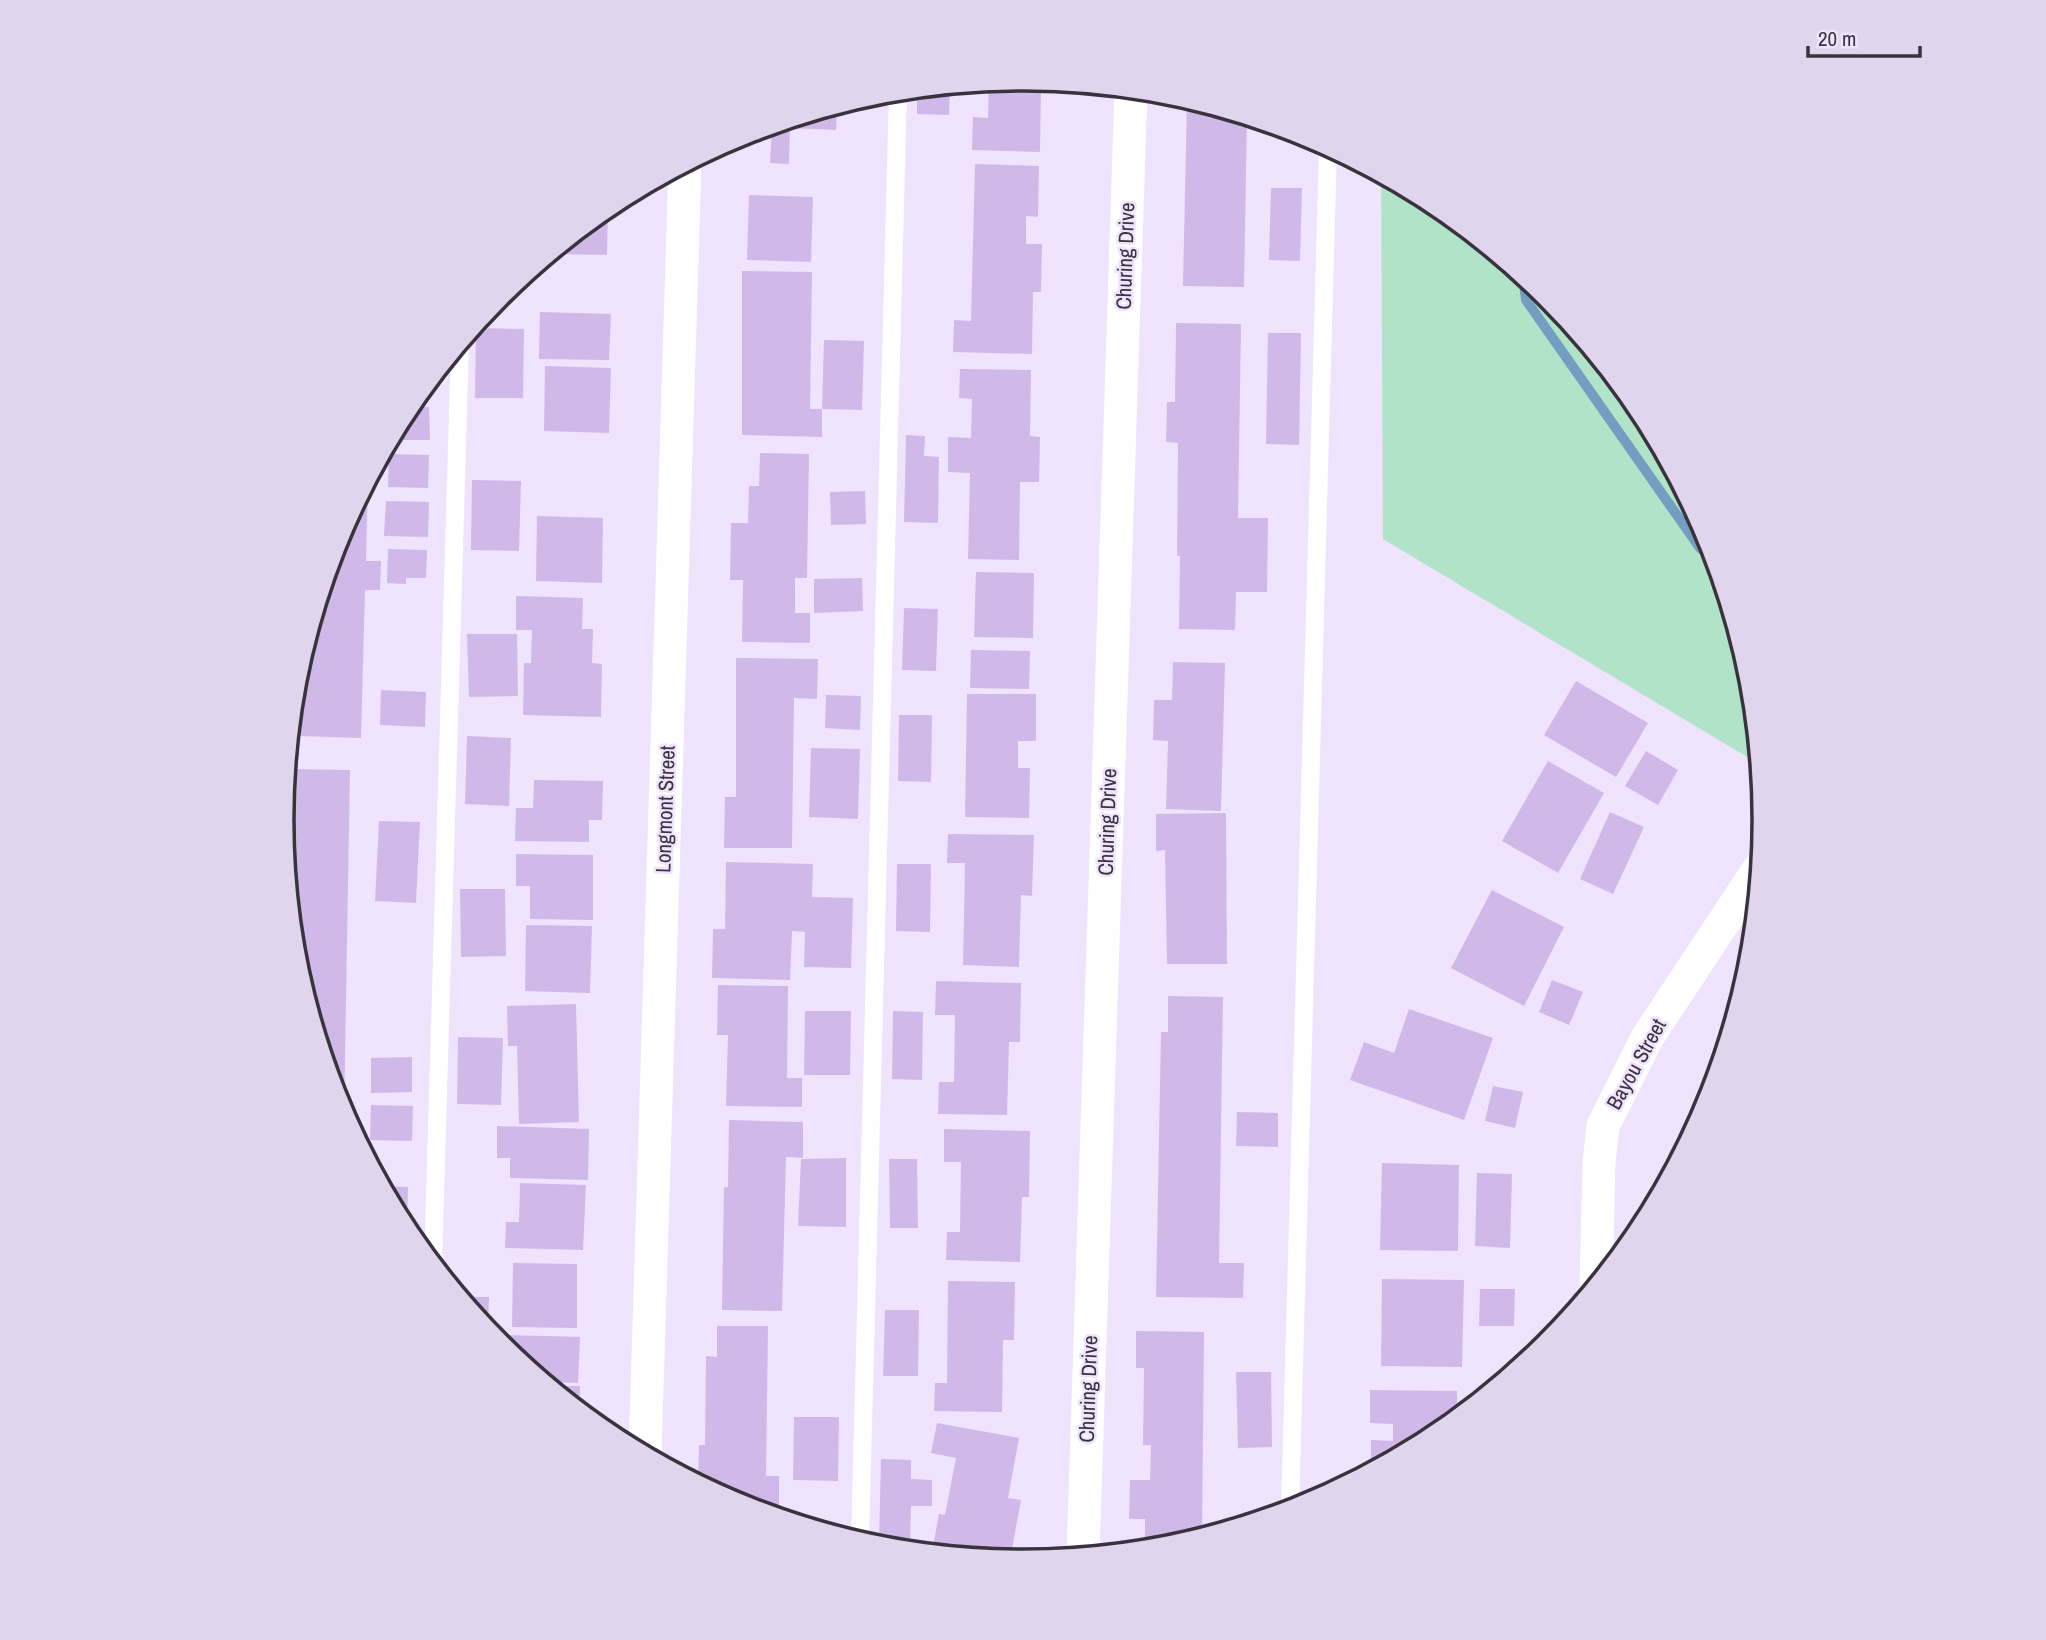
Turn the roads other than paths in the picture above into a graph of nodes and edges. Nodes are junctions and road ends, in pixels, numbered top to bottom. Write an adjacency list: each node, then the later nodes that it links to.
1 (1131, 99): 12 (street, Churing Drive)
2 (898, 102): 11 (lane)
3 (1328, 158): 10 (lane)
4 (685, 175): 9 (street, Longmont Street)
5 (460, 358): 7 (lane)
6 (1749, 884): 8 (street, Bayou Street)
7 (433, 1248)
8 (1596, 1270)
9 (645, 1443)
10 (1290, 1498)
11 (860, 1530)
12 (1083, 1546)

